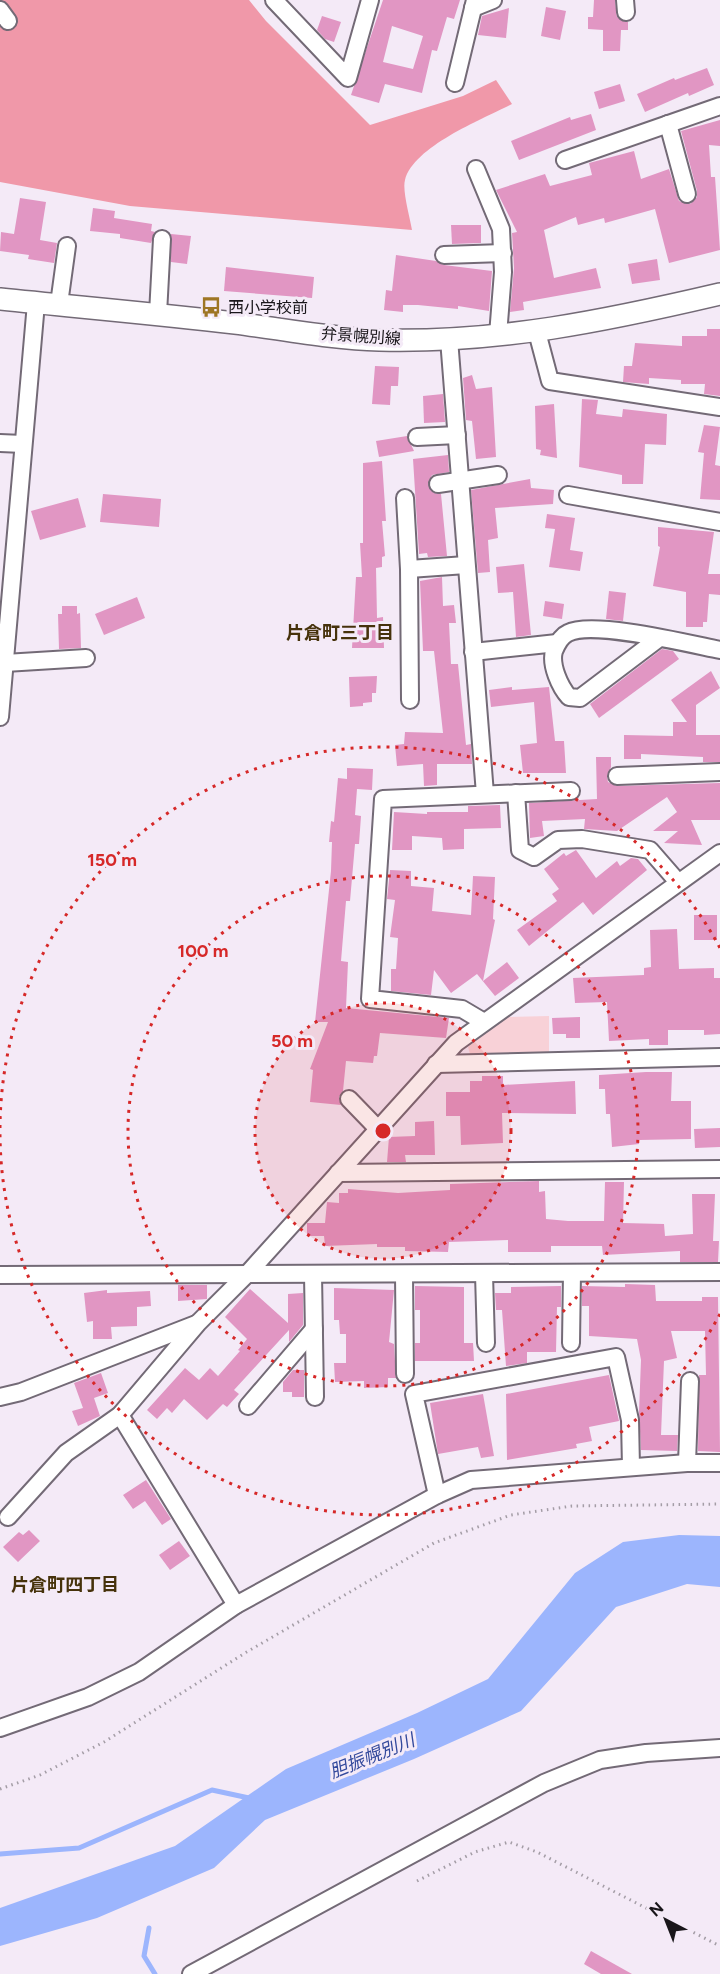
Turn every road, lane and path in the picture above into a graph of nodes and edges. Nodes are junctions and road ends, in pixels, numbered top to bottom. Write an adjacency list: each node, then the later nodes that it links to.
1 (274, 0): 2 (street)
2 (370, 0)
3 (493, 0): 4 (street)
4 (474, 4): 5 (street)
5 (455, 82)
6 (720, 105): 7 (street)
7 (668, 124): 8 (street); 10 (street)
8 (565, 160)
9 (476, 169): 13 (street)
10 (687, 194)
11 (162, 239): 19 (street)
12 (67, 246): 18 (street)
13 (503, 253): 14 (street); 21 (street)
14 (444, 255)
15 (720, 294): 20 (main road, 弁景幌別線)
16 (0, 299): 17 (main road, 弁景幌別線)
17 (36, 303): 18 (main road, 弁景幌別線); 27 (street)
18 (58, 304): 19 (main road, 弁景幌別線)
19 (158, 314): 22 (main road, 弁景幌別線)
20 (537, 332): 21 (main road, 弁景幌別線); 23 (street)
21 (498, 334): 22 (main road, 弁景幌別線)
22 (449, 339): 24 (street)
23 (720, 407)
24 (457, 435): 25 (street); 29 (street)
25 (417, 437)
26 (0, 443): 27 (street)
27 (24, 444): 34 (street)
28 (498, 475): 29 (street)
29 (461, 480): 30 (street); 35 (street)
30 (438, 484)
31 (568, 495): 33 (street)
32 (405, 498): 36 (street)
33 (720, 522)
34 (7, 543): 42 (street)
35 (466, 565): 36 (street); 40 (street)
36 (410, 569): 43 (street)
37 (658, 639): 38 (street); 38 (street); 39 (street)
38 (557, 643): 40 (street)
39 (720, 650)
40 (473, 652): 49 (street)
41 (86, 658): 42 (street)
42 (5, 663): 44 (street)
43 (410, 700)
44 (0, 717)
45 (720, 772): 46 (street)
46 (617, 776)
47 (571, 791): 48 (street)
48 (516, 793): 49 (street); 51 (street)
49 (485, 794): 52 (street)
50 (720, 853): 51 (street)
51 (677, 881): 52 (street)
52 (484, 1022): 54 (street)
53 (720, 1057): 54 (street)
54 (436, 1064): 56 (street)
55 (349, 1099): 56 (street)
56 (378, 1129): 58 (street)
57 (720, 1169): 58 (street)
58 (338, 1173): 59 (street)
59 (249, 1272): 62 (street); 64 (street); 66 (street)
60 (720, 1272): 61 (street)
61 (572, 1273): 63 (street); 68 (street)
62 (313, 1274): 65 (street); 67 (street)
63 (484, 1274): 65 (street); 69 (street)
64 (0, 1275)
65 (404, 1275): 70 (street)
66 (198, 1323): 72 (street); 75 (street)
67 (314, 1329): 73 (street); 74 (street)
68 (571, 1343)
69 (486, 1344)
70 (405, 1374)
71 (690, 1381): 76 (street)
72 (0, 1397)
73 (315, 1397)
74 (248, 1406)
75 (120, 1415): 81 (street); 82 (street)
76 (687, 1463): 77 (street); 78 (street)
77 (720, 1463)
78 (631, 1467): 79 (street); 79 (street)
79 (436, 1495): 82 (street)
80 (720, 1504): 85 (path)
81 (8, 1517)
82 (236, 1605): 83 (street)
83 (0, 1728)
84 (720, 1748): 88 (street)
85 (0, 1789)
86 (417, 1881): 87 (path)
87 (720, 1946)
88 (191, 1974)

